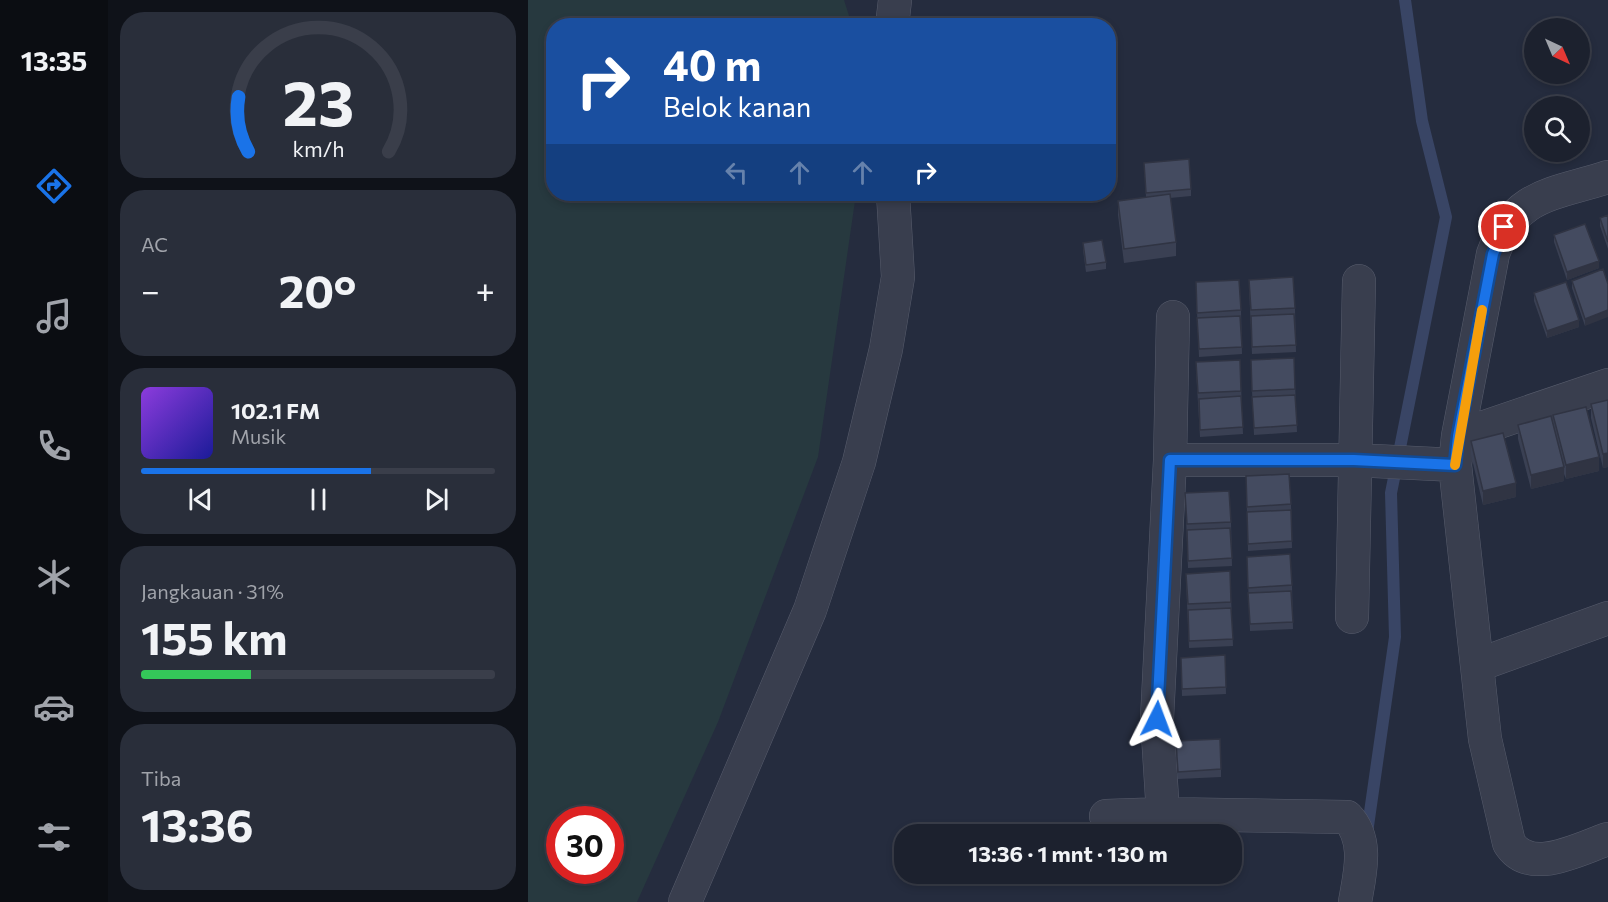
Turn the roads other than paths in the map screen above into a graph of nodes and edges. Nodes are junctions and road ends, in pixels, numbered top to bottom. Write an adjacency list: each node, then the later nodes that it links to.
1 (895, 0): 2 (street)
2 (893, 18)
3 (1608, 177): 8 (street)
4 (893, 201): 17 (street)
5 (1359, 281): 10 (street)
6 (1173, 317): 9 (street)
7 (1608, 386): 8 (street)
8 (1449, 454): 10 (street); 13 (street)
9 (1170, 460): 10 (street); 14 (street)
10 (1354, 460): 11 (street)
11 (1352, 617)
12 (1608, 618): 13 (street)
13 (1479, 665): 16 (street)
14 (1164, 814): 15 (street); 18 (street)
15 (1106, 816)
16 (1608, 839)
17 (685, 902)
18 (1355, 902)

